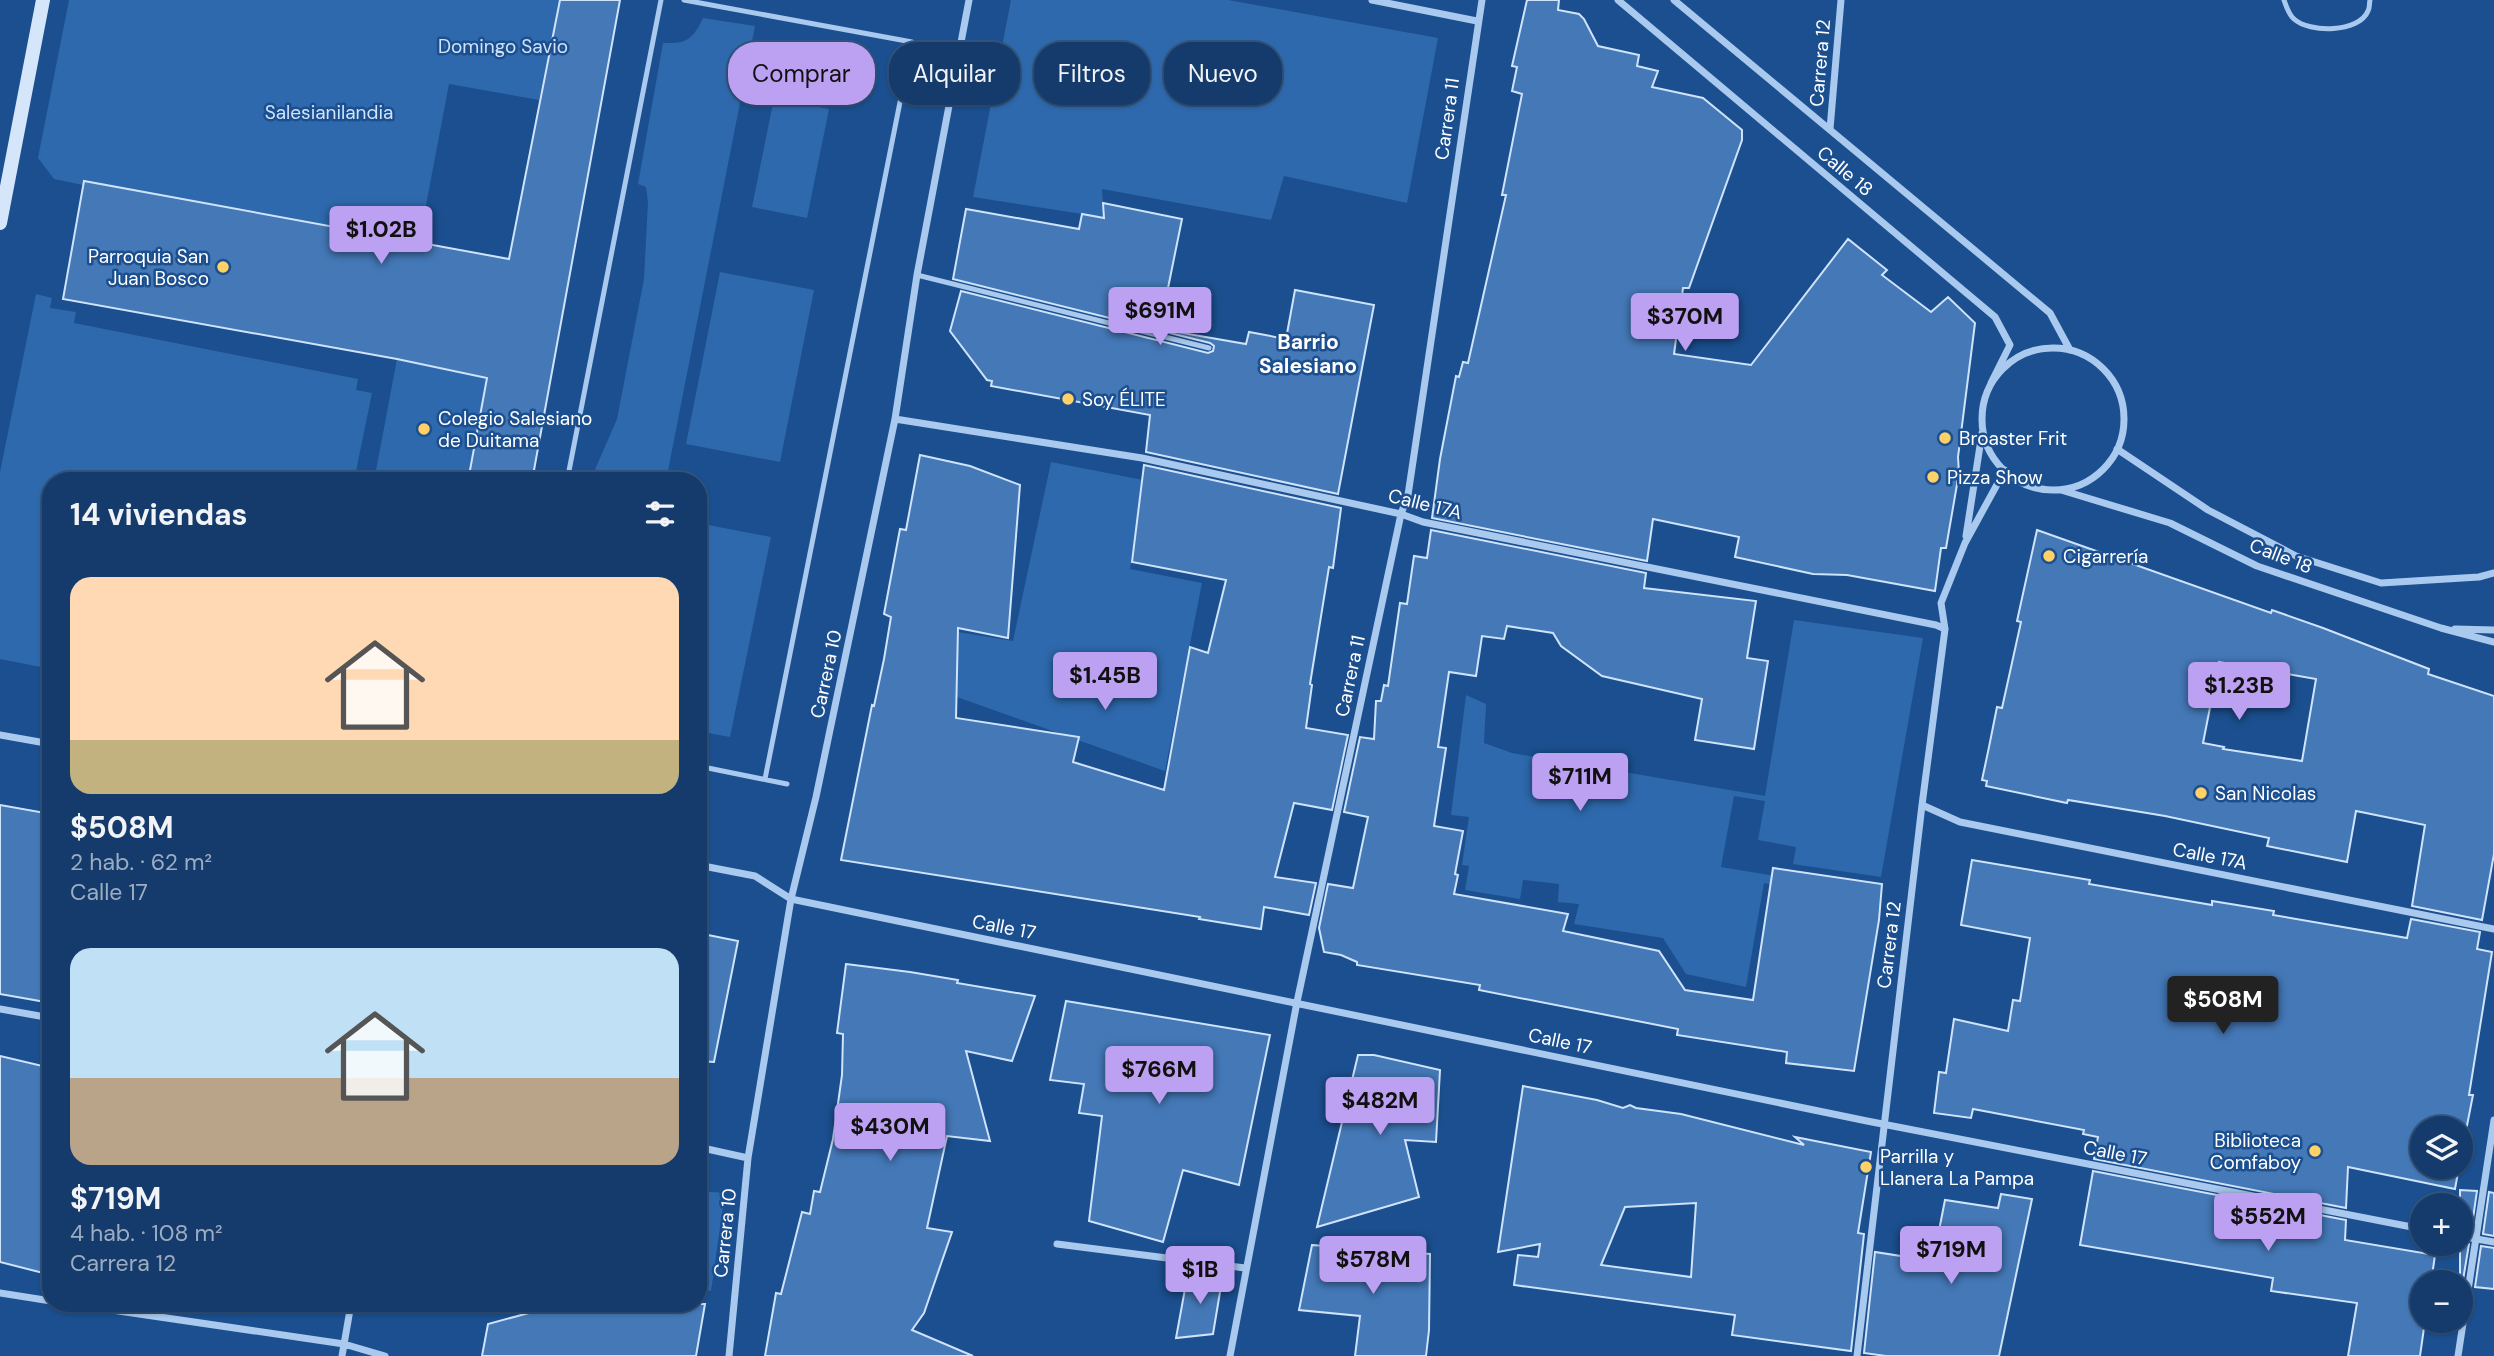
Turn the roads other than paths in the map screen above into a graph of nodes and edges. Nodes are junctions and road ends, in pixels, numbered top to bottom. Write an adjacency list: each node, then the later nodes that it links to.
1 (43, 0): 14 (main road)
2 (660, 0): 24 (lane)
3 (684, 0): 36 (lane)
4 (970, 0): 16 (street, Carrera 10)
5 (1372, 0): 12 (street)
6 (1482, 0): 12 (street, Carrera 11)
7 (1618, 0): 19 (street, Calle 18)
8 (1674, 0): 13 (street, Calle 18)
9 (1841, 0): 13 (street, Carrera 12)
10 (2284, 0): 11 (lane)
11 (2370, 0)
12 (1477, 21): 26 (street, Carrera 11)
13 (1830, 129): 18 (street, Calle 18)
14 (2, 199): 15 (main road)
15 (0, 223)
16 (917, 275): 17 (lane); 20 (street, Carrera 10)
17 (1209, 348)
18 (2070, 349): 19 (street); 22 (street)
19 (1991, 383): 21 (street)
20 (895, 419): 26 (street, Calle 17A); 40 (street, Carrera 10)
21 (1982, 433): 23 (street); 27 (street, Carrera 12)
22 (2117, 449): 25 (street); 28 (street, Calle 18)
23 (2005, 470): 25 (street); 27 (street, Carrera 12)
24 (569, 472)
25 (2061, 490): 29 (street, Calle 18)
26 (1401, 514): 30 (street, Calle 17A); 42 (street, Carrera 11)
27 (1965, 543): 30 (street, Carrera 12)
28 (2494, 573)
29 (2441, 628): 31 (street); 32 (street, Calle 18)
30 (1945, 629): 38 (street, Carrera 12)
31 (2494, 630)
32 (2494, 642)
33 (0, 735): 34 (street)
34 (42, 742)
35 (707, 768): 36 (lane)
36 (765, 779): 37 (lane)
37 (787, 784)
38 (1922, 805): 41 (street, Calle 17A); 46 (street, Carrera 12)
39 (707, 867): 40 (street, Calle 17)
40 (791, 899): 42 (street, Calle 17); 48 (street, Carrera 10)
41 (2494, 929)
42 (1297, 1002): 46 (street, Calle 17); 54 (street, Carrera 11)
43 (0, 1009): 44 (street)
44 (42, 1016)
45 (2494, 1119): 51 (street)
46 (1884, 1124): 49 (street, Calle 17); 64 (street, Carrera 12)
47 (707, 1149): 48 (street)
48 (748, 1158): 62 (street, Carrera 10)
49 (2410, 1226)
50 (2473, 1238): 51 (street)
51 (2476, 1239): 52 (street); 65 (street)
52 (2494, 1242)
53 (1057, 1244): 54 (street)
54 (1245, 1268): 63 (street, Carrera 11)
55 (0, 1293): 56 (street)
56 (42, 1300)
57 (126, 1312): 59 (street)
58 (350, 1312): 59 (street)
59 (344, 1344): 60 (street); 61 (street)
60 (342, 1356)
61 (385, 1356)
62 (729, 1356)
63 (1230, 1356)
64 (1857, 1356)
65 (2458, 1356)

